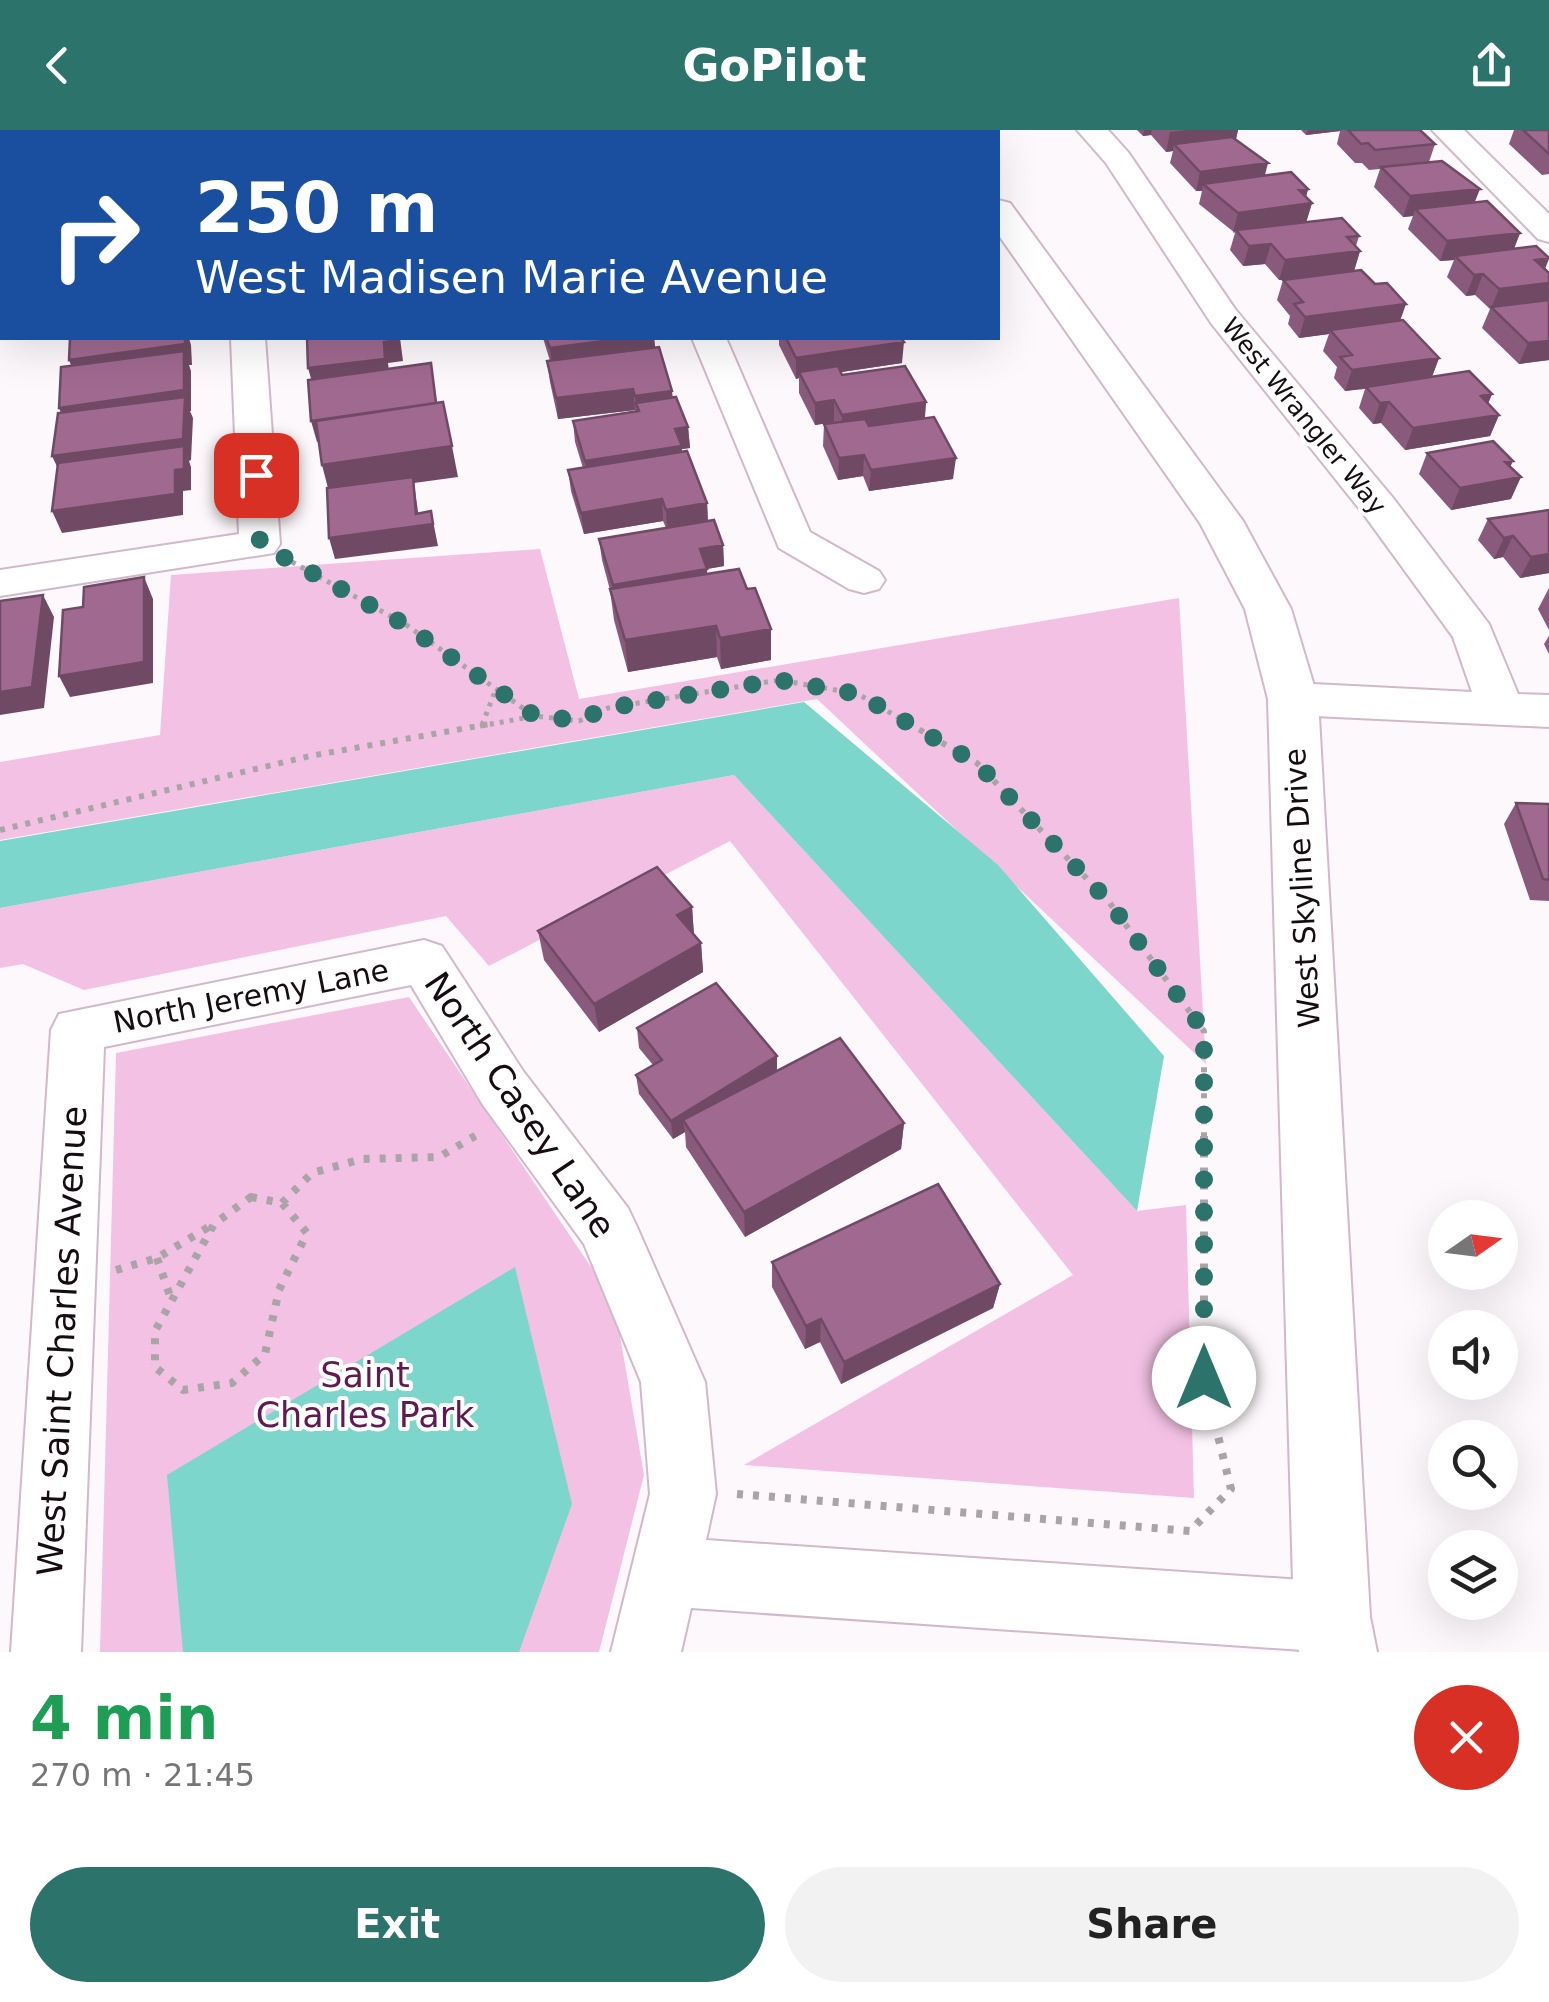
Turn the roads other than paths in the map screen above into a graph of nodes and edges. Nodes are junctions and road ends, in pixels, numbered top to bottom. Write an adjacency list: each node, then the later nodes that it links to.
1 (1092, 130): 10 (street, West Wrangler Way)
2 (1446, 130): 4 (street)
3 (1000, 213): 9 (street, West Skyline Drive)
4 (1549, 232)
5 (248, 340): 8 (street)
6 (710, 340): 7 (street)
7 (864, 580)
8 (0, 582)
9 (1293, 699): 10 (street); 15 (street, West Skyline Drive)
10 (1501, 710): 11 (street)
11 (1549, 711)
12 (424, 961): 13 (street, North Jeremy Lane); 14 (street, North Casey Lane)
13 (78, 1030): 16 (street, West Saint Charles Avenue)
14 (666, 1572): 15 (street); 17 (street, North Casey Lane)
15 (1335, 1634)
16 (46, 1652)
17 (646, 1652)

